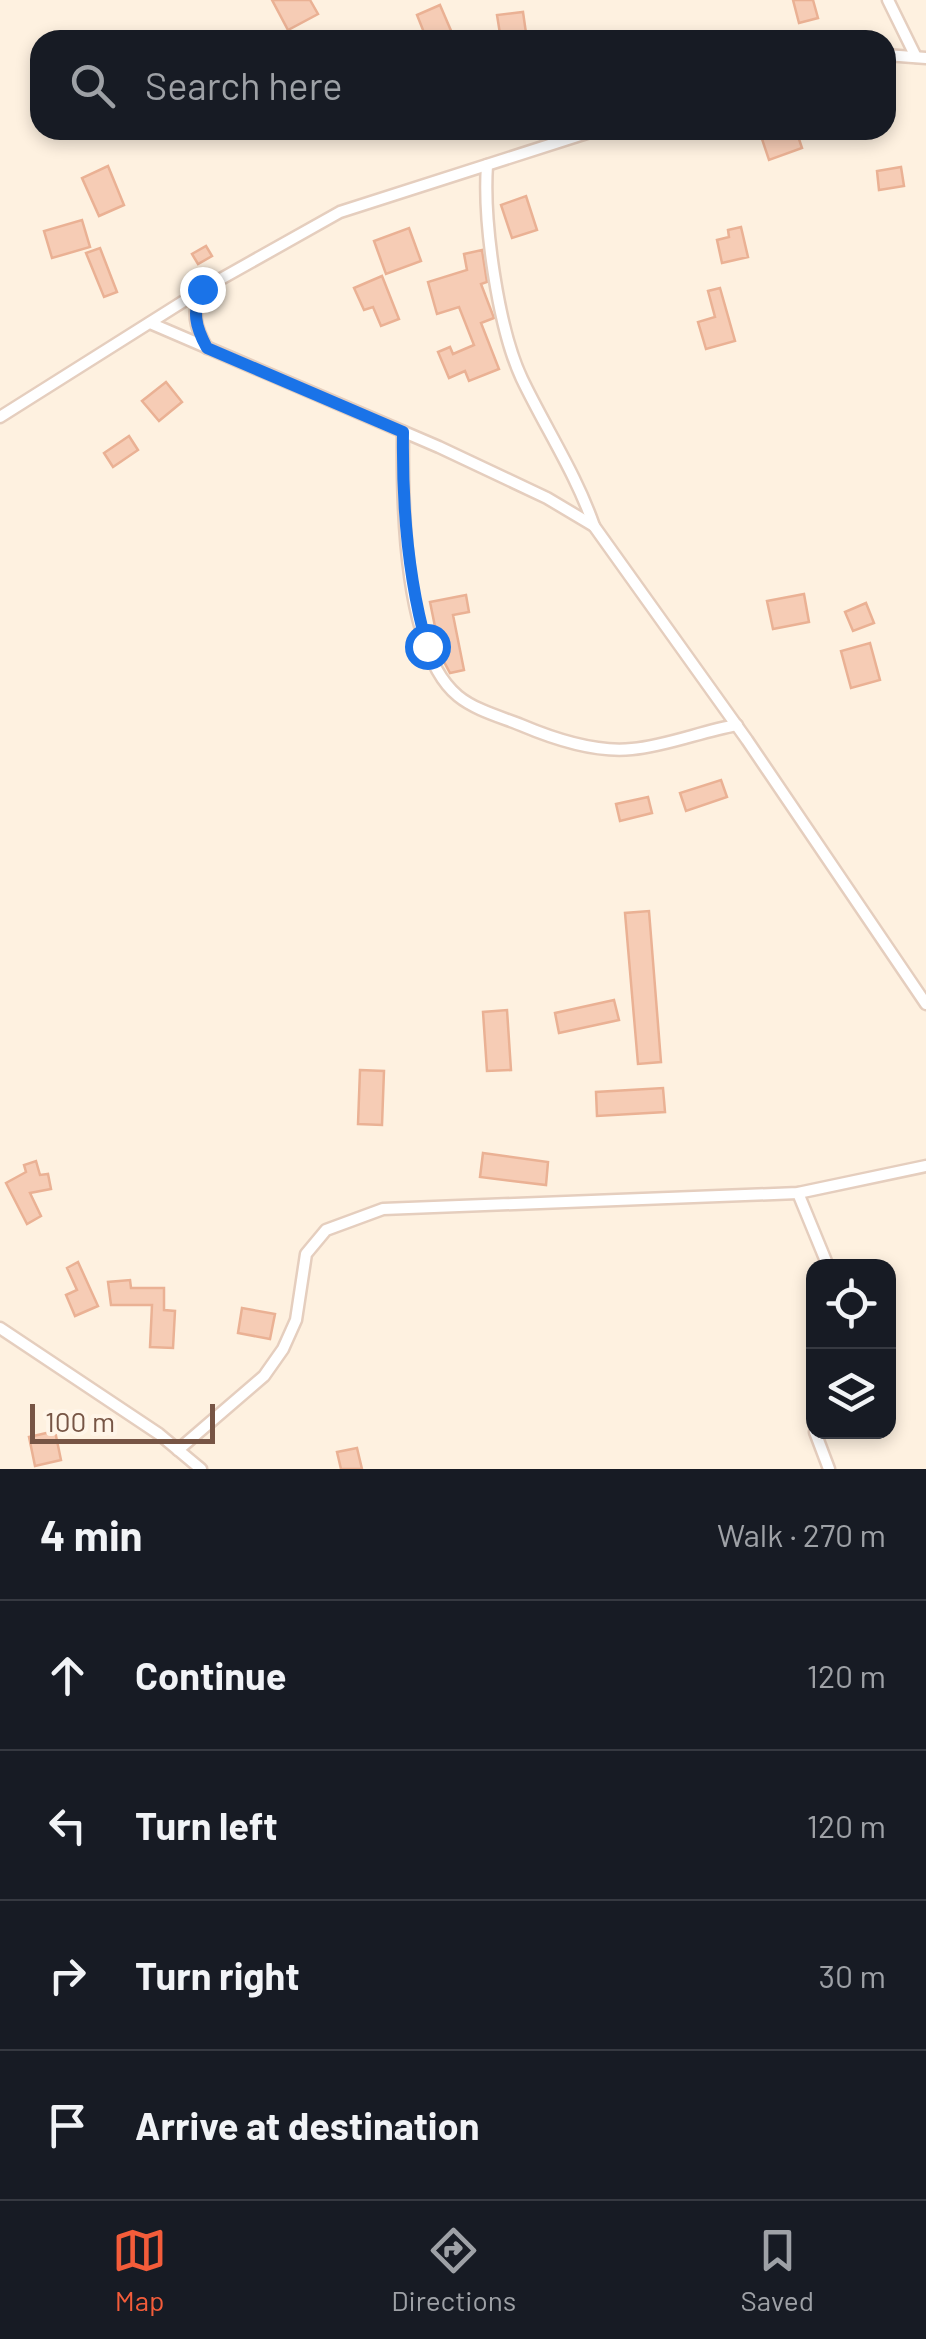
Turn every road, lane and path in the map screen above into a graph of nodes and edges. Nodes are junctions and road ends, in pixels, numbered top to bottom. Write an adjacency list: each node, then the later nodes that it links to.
1 (888, 0): 3 (street)
2 (896, 56): 3 (street)
3 (921, 58)
4 (566, 140): 5 (street)
5 (487, 166): 6 (street); 11 (street)
6 (202, 289): 7 (street); 8 (street)
7 (150, 323): 8 (street); 9 (street)
8 (207, 348): 10 (street)
9 (0, 417)
10 (403, 432): 11 (street); 12 (street)
11 (594, 526): 12 (street)
12 (737, 725): 13 (street)
13 (926, 1004)
14 (926, 1166): 15 (street)
15 (798, 1193): 16 (street); 19 (street)
16 (825, 1259)
17 (0, 1328): 19 (street)
18 (818, 1439): 21 (street)
19 (178, 1450): 20 (street)
20 (201, 1469)
21 (829, 1469)

